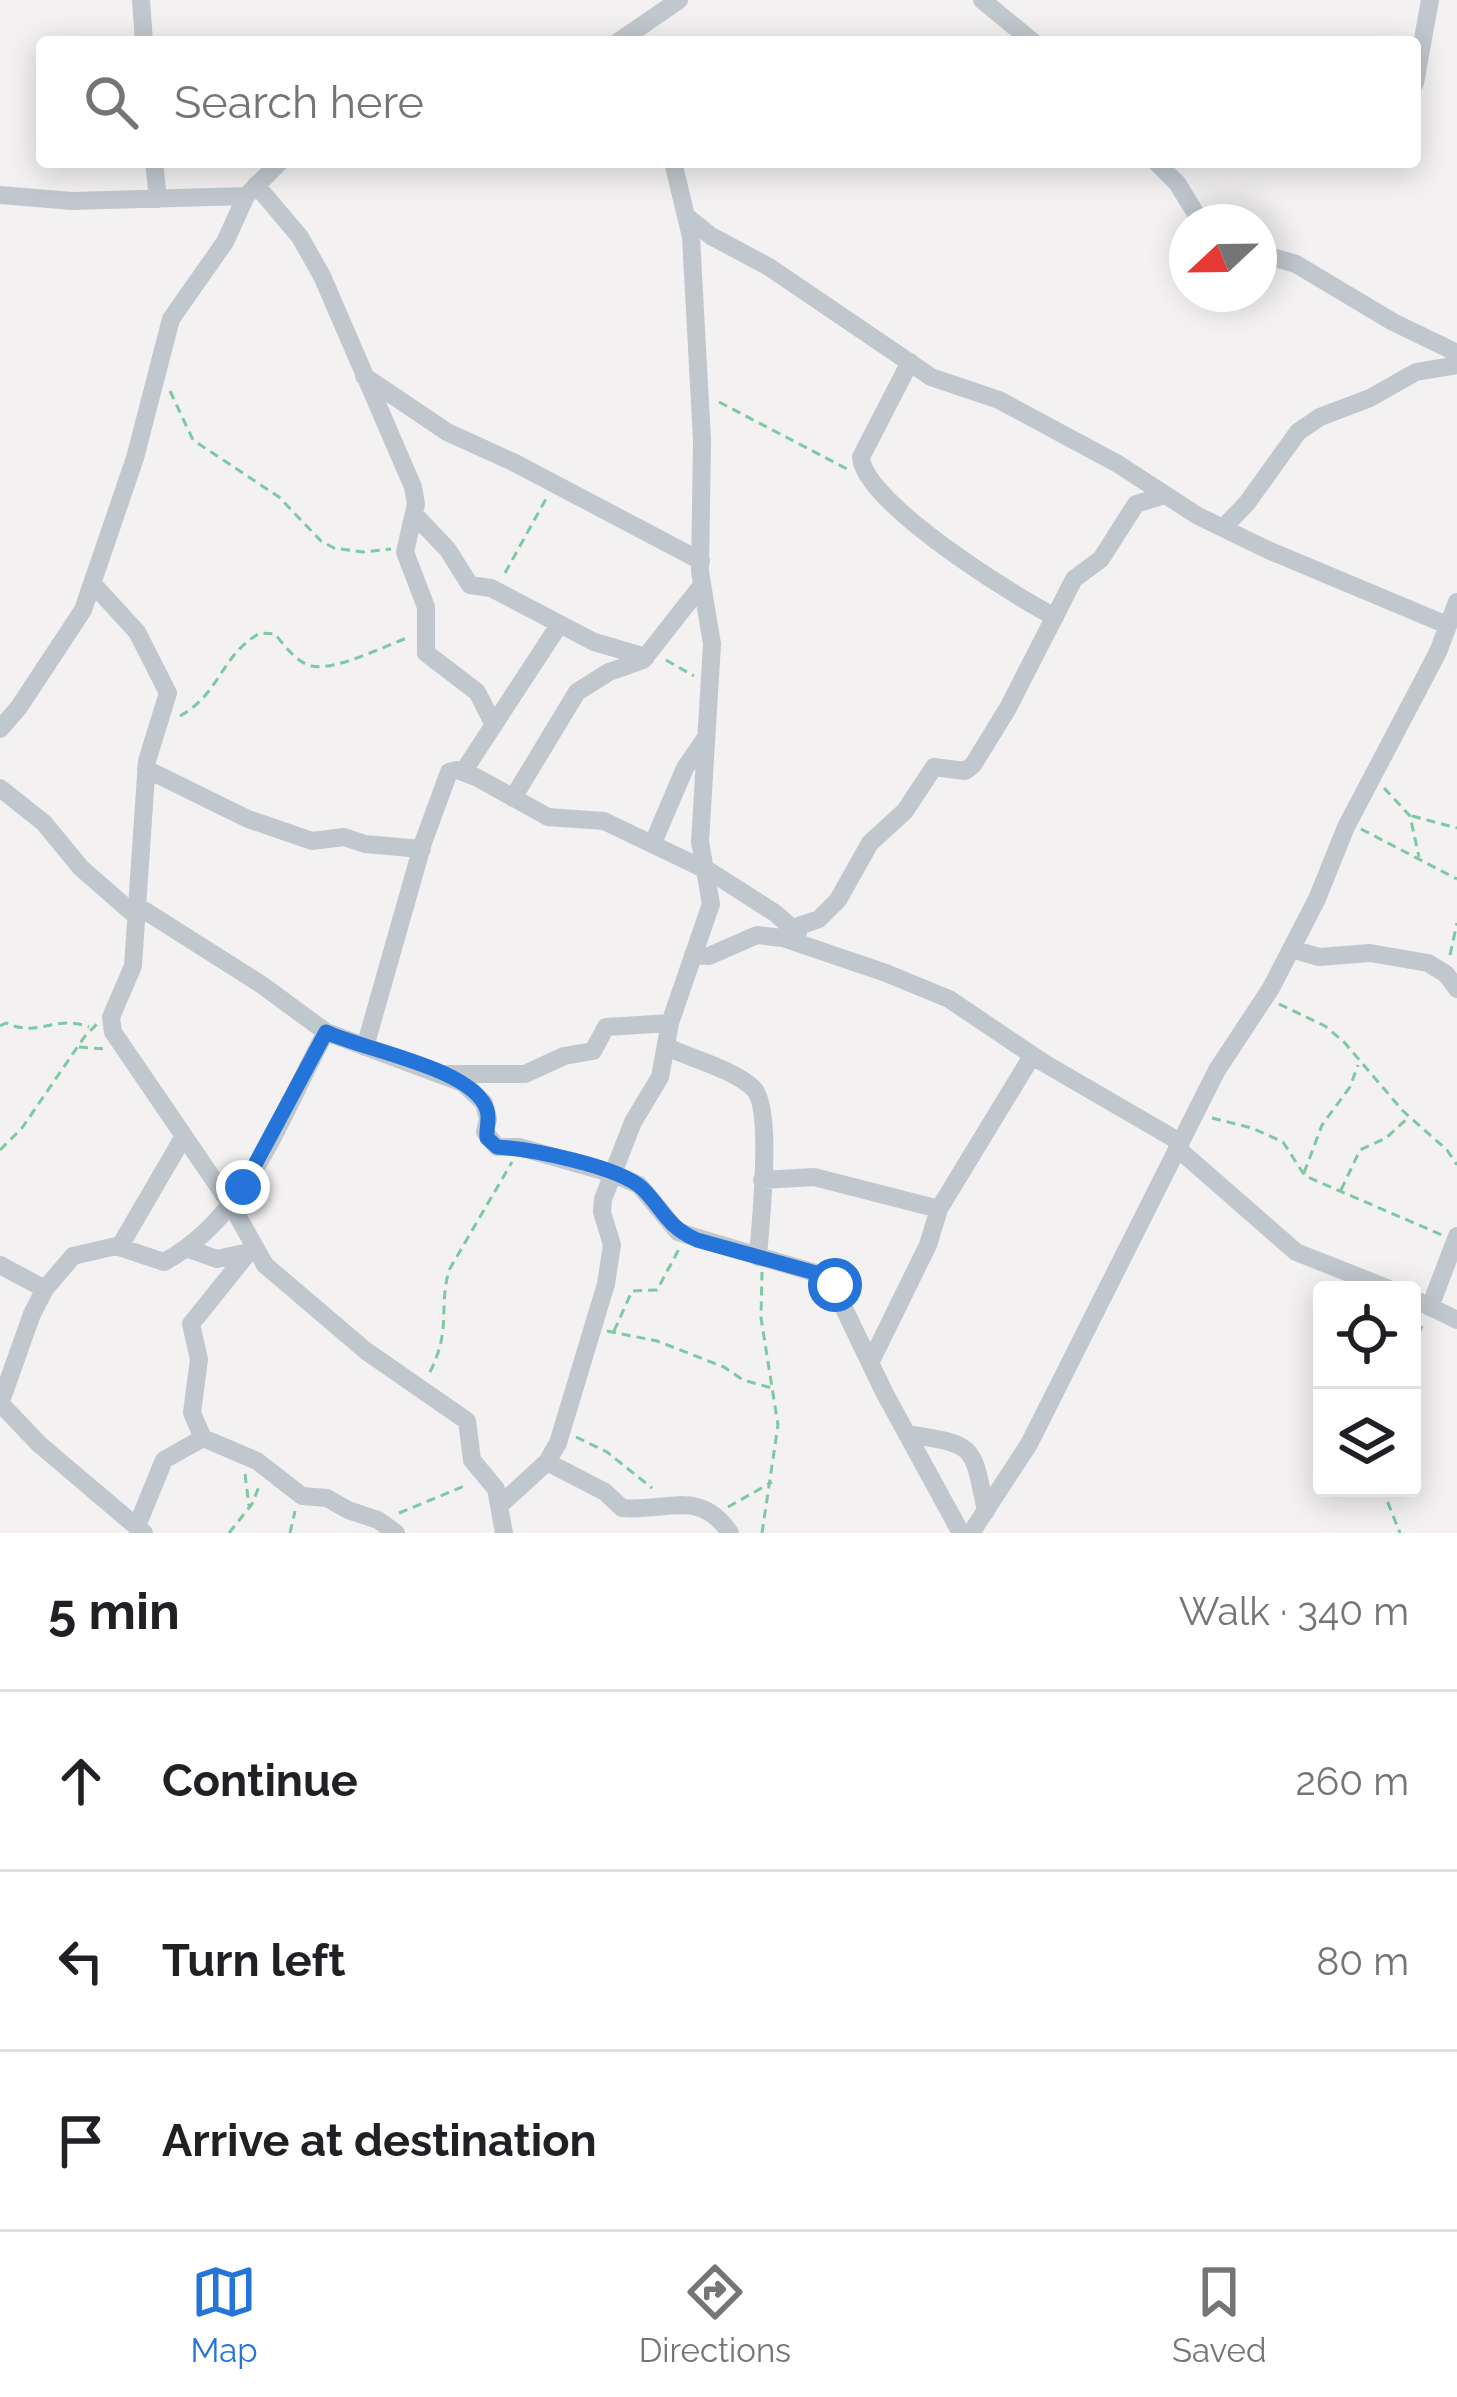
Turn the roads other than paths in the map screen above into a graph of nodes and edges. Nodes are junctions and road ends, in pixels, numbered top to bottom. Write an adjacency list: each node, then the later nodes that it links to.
1 (141, 0): 5 (street)
2 (679, 0): 6 (street)
3 (982, 0): 7 (street)
4 (1430, 0): 8 (street)
5 (144, 36)
6 (628, 36)
7 (1026, 36)
8 (1421, 49)
9 (155, 168): 15 (street)
10 (274, 168): 13 (street)
11 (674, 168): 17 (street)
12 (1162, 168): 16 (street)
13 (251, 191): 15 (street); 22 (street); 27 (street)
14 (0, 195): 15 (street)
15 (158, 199)
16 (1190, 204)
17 (686, 216): 20 (street); 26 (street)
18 (1277, 258): 19 (street)
19 (1457, 353)
20 (910, 362): 23 (street); 30 (street)
21 (1457, 365): 25 (street)
22 (364, 376): 24 (street); 26 (street)
23 (1165, 495): 25 (street); 30 (street)
24 (414, 514): 31 (street); 34 (street)
25 (1223, 528): 32 (street)
26 (701, 561): 28 (street)
27 (93, 584): 35 (street); 37 (street)
28 (702, 585): 33 (street); 36 (street)
29 (1457, 602): 32 (street)
30 (1055, 616): 45 (street)
31 (559, 625): 33 (street); 34 (street)
32 (1447, 625): 47 (street)
33 (649, 654): 40 (street)
34 (494, 725): 38 (street)
35 (0, 729)
36 (706, 737): 41 (street); 43 (street)
37 (146, 769): 42 (street); 44 (street)
38 (463, 772): 40 (street); 42 (street)
39 (0, 788): 44 (street)
40 (513, 798): 41 (street)
41 (653, 843): 43 (street)
42 (422, 848): 52 (street)
43 (703, 868): 45 (street); 48 (street)
44 (136, 911): 51 (street); 56 (street)
45 (793, 928): 46 (street)
46 (816, 947): 48 (street); 54 (street)
47 (1291, 949): 49 (street); 57 (street)
48 (693, 955): 50 (street)
49 (1452, 981)
50 (670, 1023): 53 (street); 55 (street)
51 (326, 1032): 52 (street); 60 (street)
52 (365, 1047): 55 (street)
53 (667, 1047): 58 (street); 59 (street)
54 (1032, 1056): 57 (street); 61 (street)
55 (444, 1074): 58 (street)
56 (184, 1136): 60 (street); 63 (street)
57 (1178, 1145): 68 (street); 78 (street)
58 (614, 1174): 66 (street); 76 (street)
59 (762, 1180): 61 (street); 66 (street)
60 (230, 1204): 64 (street); 65 (street)
61 (939, 1209): 72 (street)
62 (1456, 1238): 70 (street)
63 (120, 1246): 64 (street); 69 (street)
64 (186, 1248): 65 (street)
65 (250, 1251): 75 (street); 77 (street)
66 (760, 1257): 72 (street)
67 (0, 1264): 69 (street)
68 (1370, 1281)
69 (45, 1289): 73 (street)
70 (1421, 1302): 71 (street)
71 (1457, 1320)
72 (870, 1363): 74 (street)
73 (0, 1403): 79 (street)
74 (907, 1434): 78 (street); 83 (street)
75 (203, 1438): 79 (street); 80 (street)
76 (547, 1462): 77 (street); 82 (street)
77 (500, 1505): 81 (street)
78 (986, 1511): 84 (street)
79 (140, 1530)
80 (396, 1533)
81 (504, 1533)
82 (730, 1533)
83 (962, 1533)
84 (971, 1533)

